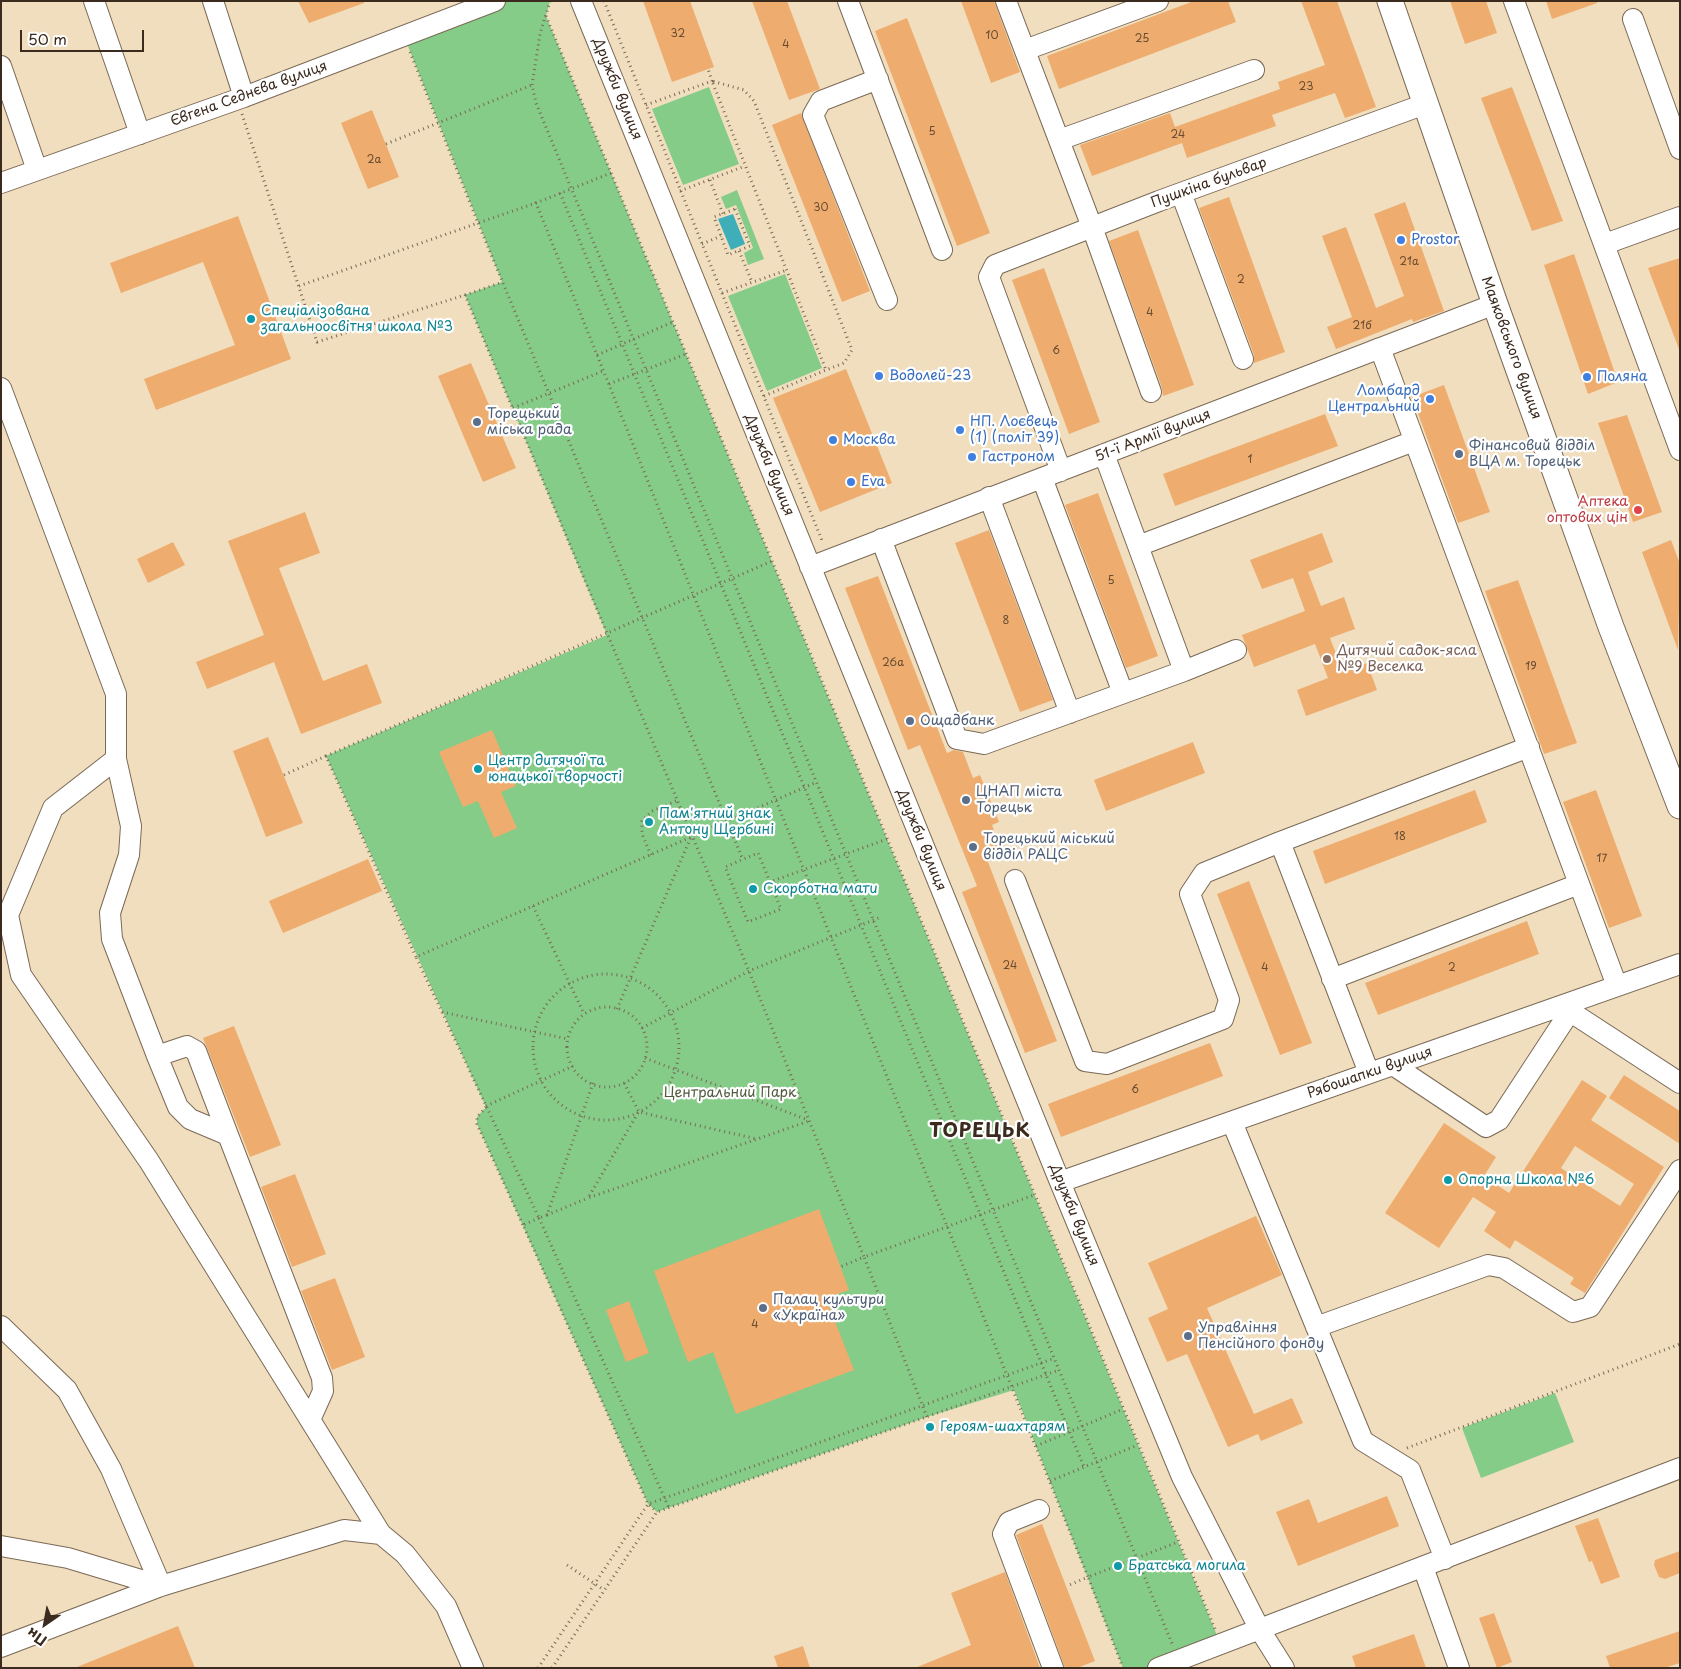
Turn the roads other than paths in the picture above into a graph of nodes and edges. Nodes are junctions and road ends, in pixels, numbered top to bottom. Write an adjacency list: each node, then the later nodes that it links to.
1 (94, 1): 17 (street)
2 (213, 1): 15 (street)
3 (494, 1): 15 (street, Євгена Седнєва вулиця)
4 (581, 1): 41 (street, Дружби вулиця)
5 (848, 1): 14 (street)
6 (1006, 1): 11 (street)
7 (1158, 1): 11 (street)
8 (1390, 1): 16 (main road, Маяковського вулиця)
9 (1514, 1): 25 (street)
10 (1632, 19): 19 (street)
11 (1025, 50): 18 (street)
12 (1, 66): 20 (street)
13 (1254, 70): 18 (street)
14 (878, 79): 26 (street); 27 (street)
15 (241, 98): 17 (street, Євгена Седнєва вулиця)
16 (1426, 104): 22 (street, Пушкіна бульвар); 28 (main road, Маяковського вулиця)
17 (140, 134): 20 (street, Євгена Седнєва вулиця)
18 (1059, 140): 24 (street)
19 (1680, 149)
20 (37, 170): 21 (street, Євгена Седнєва вулиця)
21 (1, 183)
22 (1181, 193): 24 (street, Пушкіна бульвар); 30 (street)
23 (1680, 217): 25 (street)
24 (1092, 227): 32 (street); 36 (street, Пушкіна бульвар)
25 (1605, 244): 34 (street)
26 (942, 250)
27 (887, 300)
28 (1495, 304): 29 (street, 51-ї Армії вулиця); 48 (main road, Маяковського вулиця)
29 (1375, 350): 33 (street); 35 (street, 51-ї Армії вулиця)
30 (1243, 359)
31 (1, 388): 47 (street)
32 (1151, 392)
33 (1414, 441): 40 (street); 46 (street)
34 (1680, 450)
35 (1104, 454): 36 (street, 51-ї Армії вулиця); 40 (street)
36 (1061, 470): 37 (street, 51-ї Армії вулиця)
37 (1042, 478): 38 (street, 51-ї Армії вулиця); 44 (street)
38 (989, 497): 39 (street, 51-ї Армії вулиця); 45 (street)
39 (881, 539): 41 (street, 51-ї Армії вулиця); 45 (street)
40 (1138, 546): 43 (street)
41 (810, 568): 63 (street, Дружби вулиця)
42 (1236, 650): 43 (street)
43 (1184, 671): 44 (street)
44 (1123, 693): 45 (street)
45 (1070, 713)
46 (1529, 747): 49 (street); 51 (street)
47 (116, 759): 56 (street); 66 (street)
48 (1680, 806)
49 (1280, 842): 50 (street); 53 (street)
50 (1015, 880)
51 (1579, 884): 53 (street); 54 (street)
52 (1680, 964): 54 (street, Рябошапки вулиця)
53 (1332, 978): 58 (street)
54 (1617, 986): 55 (street, Рябошапки вулиця)
55 (1565, 1008): 57 (street, Рябошапки вулиця); 57 (street); 59 (street)
56 (157, 1056): 61 (street); 61 (street)
57 (1393, 1065): 58 (street, Рябошапки вулиця)
58 (1369, 1073): 60 (street, Рябошапки вулиця)
59 (1680, 1083)
60 (1232, 1122): 63 (street, Рябошапки вулиця); 65 (street)
61 (228, 1135): 66 (street)
62 (1680, 1170): 65 (street)
63 (1060, 1182): 74 (street, Дружби вулиця)
64 (1, 1326): 73 (street)
65 (1316, 1327): 71 (street)
66 (310, 1420): 69 (street)
67 (1680, 1468): 71 (street)
68 (1039, 1510): 77 (street)
69 (381, 1534): 73 (street); 76 (street)
70 (1, 1546): 73 (street)
71 (1446, 1559): 72 (street)
72 (1423, 1567): 74 (street); 80 (street)
73 (161, 1586): 75 (street)
74 (1260, 1630): 78 (street); 79 (street, Дружби вулиця)
75 (1, 1647)
76 (473, 1668)
77 (1053, 1668)
78 (1158, 1668)
79 (1284, 1668)
80 (1459, 1668)

